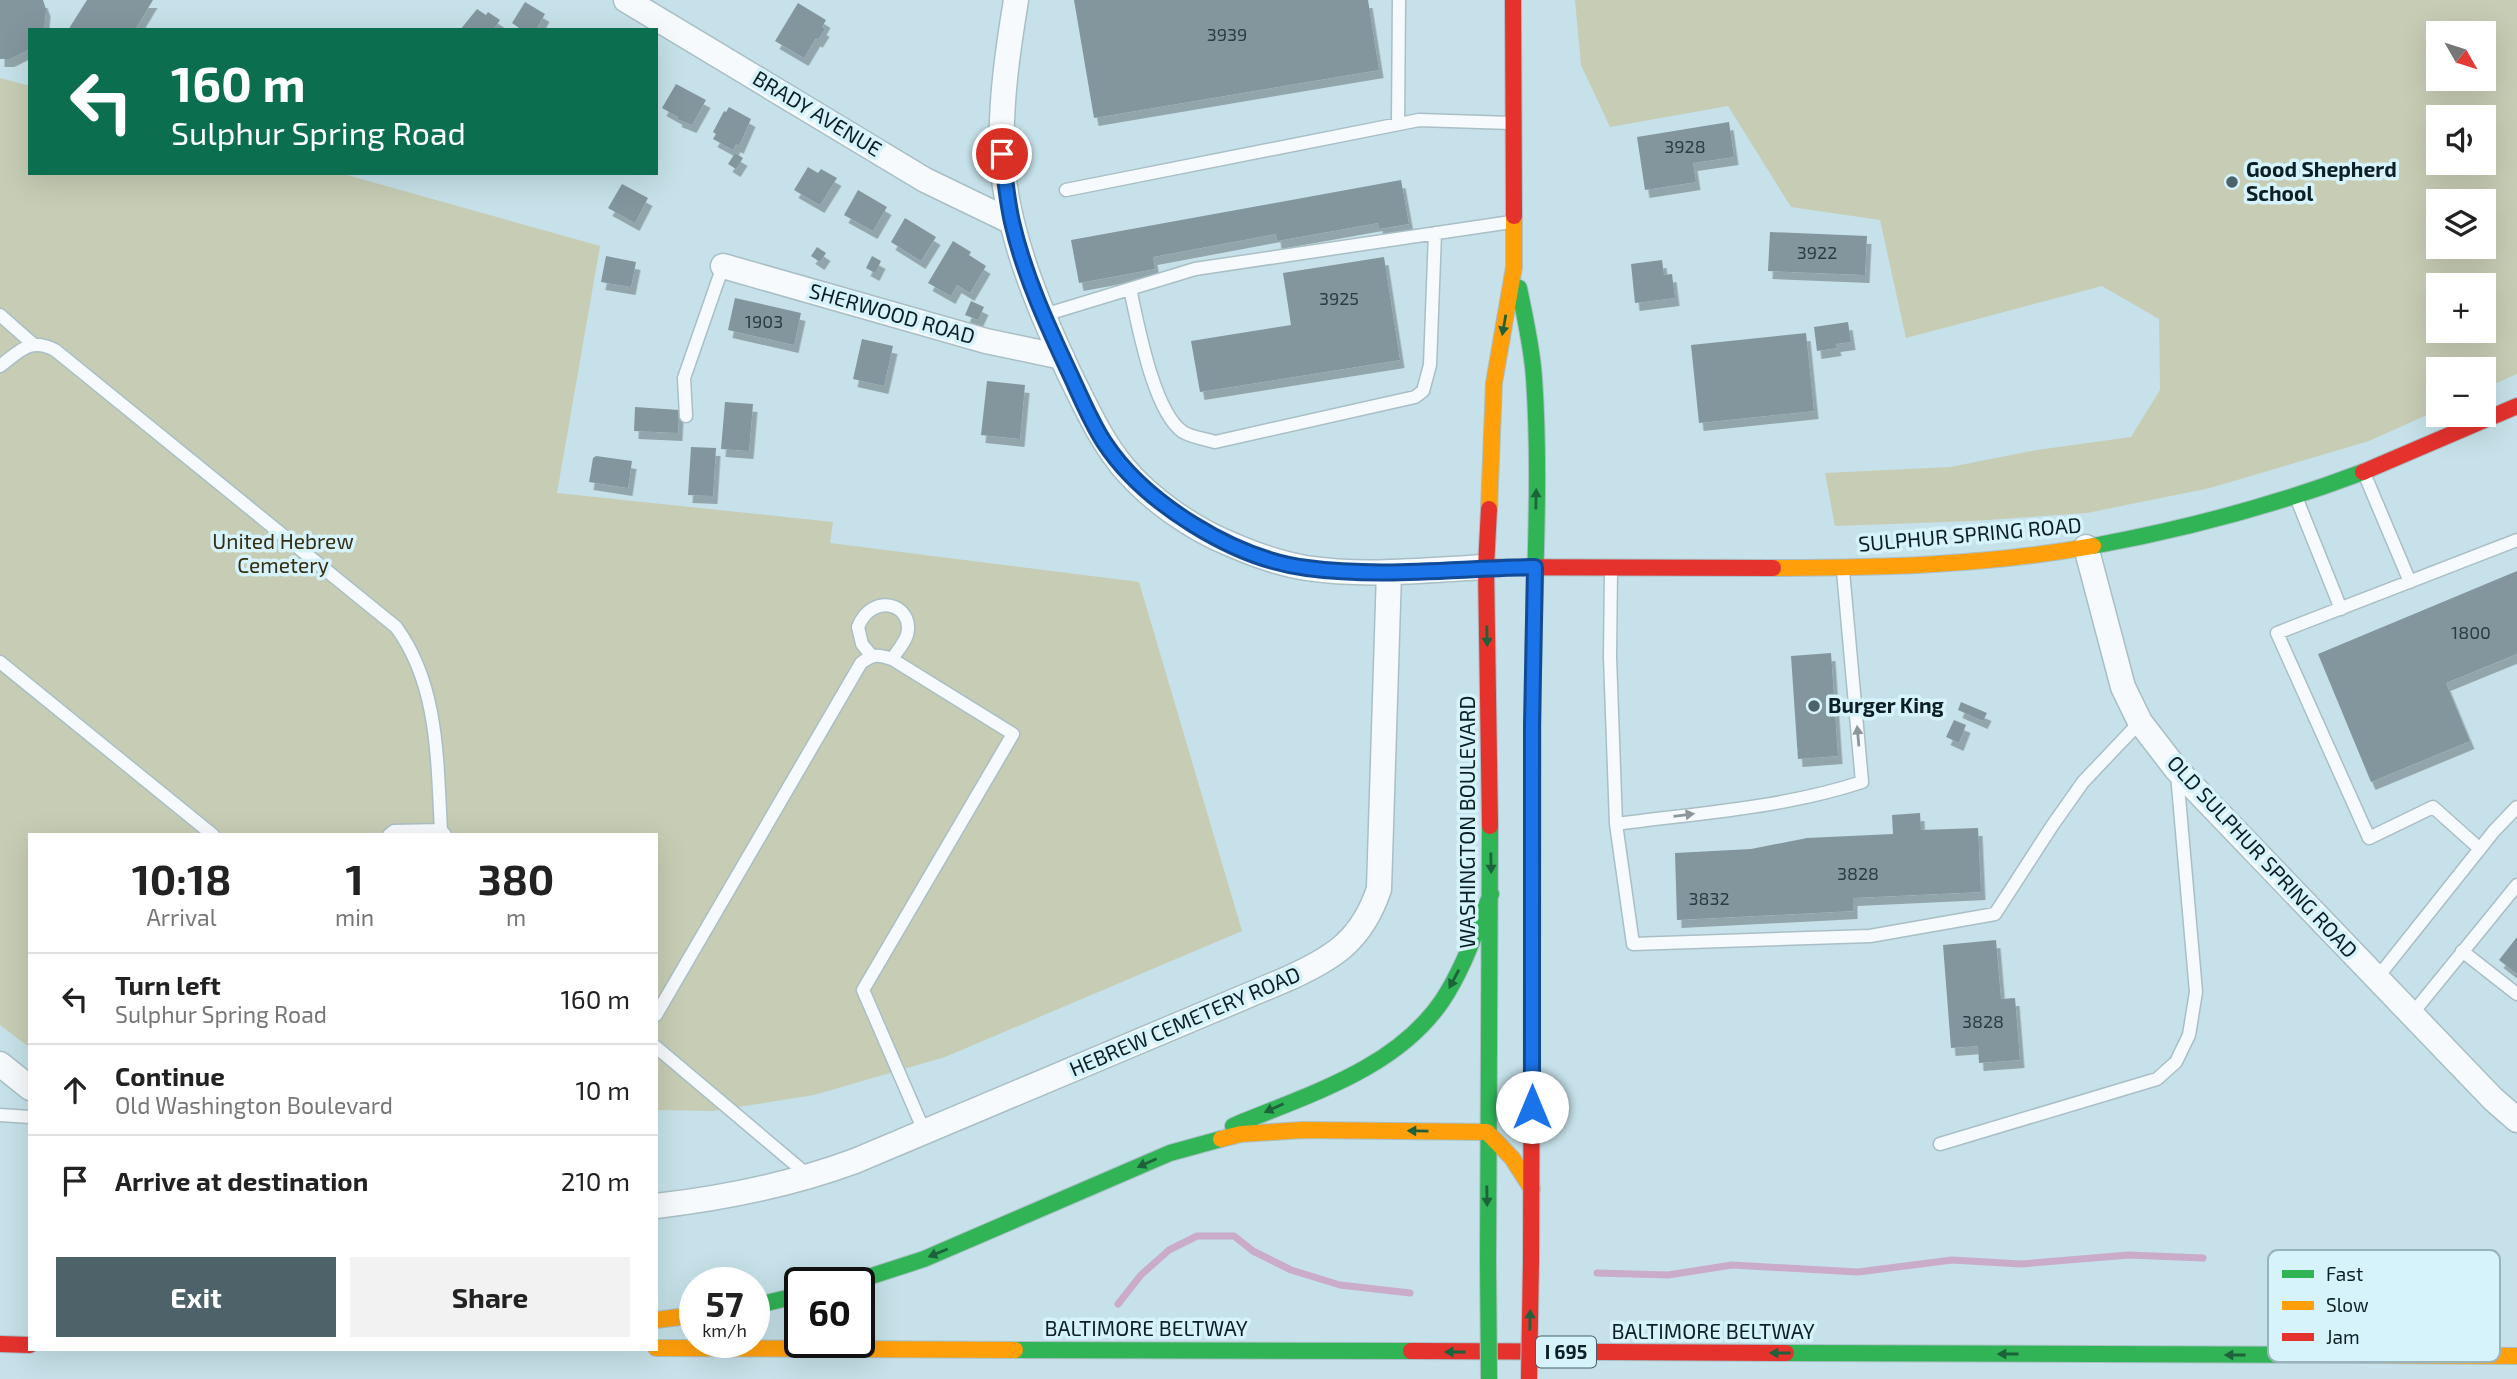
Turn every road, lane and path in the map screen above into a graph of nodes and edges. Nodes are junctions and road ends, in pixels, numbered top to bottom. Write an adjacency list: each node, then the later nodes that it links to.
1 (626, 0): 9 (street, BRADY AVENUE)
2 (1016, 0): 9 (street)
3 (1399, 0): 5 (lane)
4 (1513, 0): 6 (main road, WASHINGTON BOULEVARD)
5 (1398, 124): 6 (lane); 7 (lane)
6 (1514, 124): 8 (main road, WASHINGTON BOULEVARD)
7 (1066, 190)
8 (1514, 221): 10 (lane); 12 (main road, WASHINGTON BOULEVARD)
9 (1012, 222): 15 (street)
10 (1435, 233): 13 (lane); 13 (lane)
11 (723, 266): 17 (street, SHERWOOD ROAD); 20 (lane)
12 (1514, 267): 25 (main road, WASHINGTON BOULEVARD, one-way to 25); 26 (main road, WASHINGTON BOULEVARD, one-way to 12)
13 (1130, 289): 15 (lane)
14 (0, 315): 16 (lane)
15 (1044, 315): 17 (street)
16 (33, 344): 18 (lane); 41 (lane)
17 (1062, 357): 29 (street)
18 (0, 366)
19 (2517, 406): 21 (main road, SULPHUR SPRING ROAD)
20 (686, 416)
21 (2364, 473): 22 (main road, SULPHUR SPRING ROAD); 30 (lane)
22 (2295, 496): 24 (main road, SULPHUR SPRING ROAD); 31 (lane)
23 (2517, 540): 30 (lane)
24 (2086, 547): 27 (main road, SULPHUR SPRING ROAD); 35 (street, OLD SULPHUR SPRING ROAD)
25 (1486, 567): 26 (main road, SULPHUR SPRING ROAD); 29 (street); 44 (main road, WASHINGTON BOULEVARD, one-way to 44)
26 (1535, 567): 28 (main road, SULPHUR SPRING ROAD); 61 (main road, WASHINGTON BOULEVARD)
27 (1843, 567): 28 (main road, SULPHUR SPRING ROAD); 38 (lane, one-way to 27)
28 (1611, 568): 38 (lane)
29 (1389, 572): 57 (street, HEBREW CEMETERY ROAD)
30 (2410, 582): 31 (lane)
31 (2341, 608): 42 (lane)
32 (872, 655): 33 (lane); 33 (lane); 48 (lane)
33 (892, 659): 57 (lane)
34 (0, 662): 39 (lane)
35 (2140, 722): 36 (street, OLD SULPHUR SPRING ROAD); 38 (lane)
36 (2177, 770): 46 (street, OLD SULPHUR SPRING ROAD); 58 (lane)
37 (2517, 807): 42 (lane)
38 (1616, 824)
39 (211, 833)
40 (391, 833): 41 (lane)
41 (443, 833)
42 (2480, 849): 46 (lane)
43 (2517, 885): 45 (lane)
44 (1491, 894): 56 (main road, WASHINGTON BOULEVARD); 59 (main road, one-way to 59)
45 (2462, 951): 47 (lane); 49 (lane)
46 (2377, 978): 49 (street, OLD SULPHUR SPRING ROAD)
47 (2517, 994)
48 (658, 1012)
49 (2412, 1014): 55 (street, OLD SULPHUR SPRING ROAD)
50 (658, 1049): 60 (lane)
51 (0, 1064): 52 (street)
52 (28, 1086)
53 (0, 1115): 54 (lane)
54 (28, 1117)
55 (2517, 1120)
56 (1487, 1132): 59 (main road, one-way to 59); 61 (main road); 70 (main road, WASHINGTON BOULEVARD, one-way to 70, bridge)
57 (925, 1133): 60 (street, HEBREW CEMETERY ROAD)
58 (1940, 1144)
59 (1170, 1153): 63 (main road, one-way to 63)
60 (810, 1177): 62 (street, HEBREW CEMETERY ROAD)
61 (1532, 1189): 71 (main road, WASHINGTON BOULEVARD, one-way to 61, bridge)
62 (658, 1206)
63 (875, 1275)
64 (679, 1317): 65 (main road)
65 (658, 1320)
66 (0, 1344): 67 (main road)
67 (28, 1345)
68 (658, 1348): 69 (main road, BALTIMORE BELTWAY / I 695, one-way to 68)
69 (2268, 1355)
70 (1489, 1379)
71 (1530, 1379)

